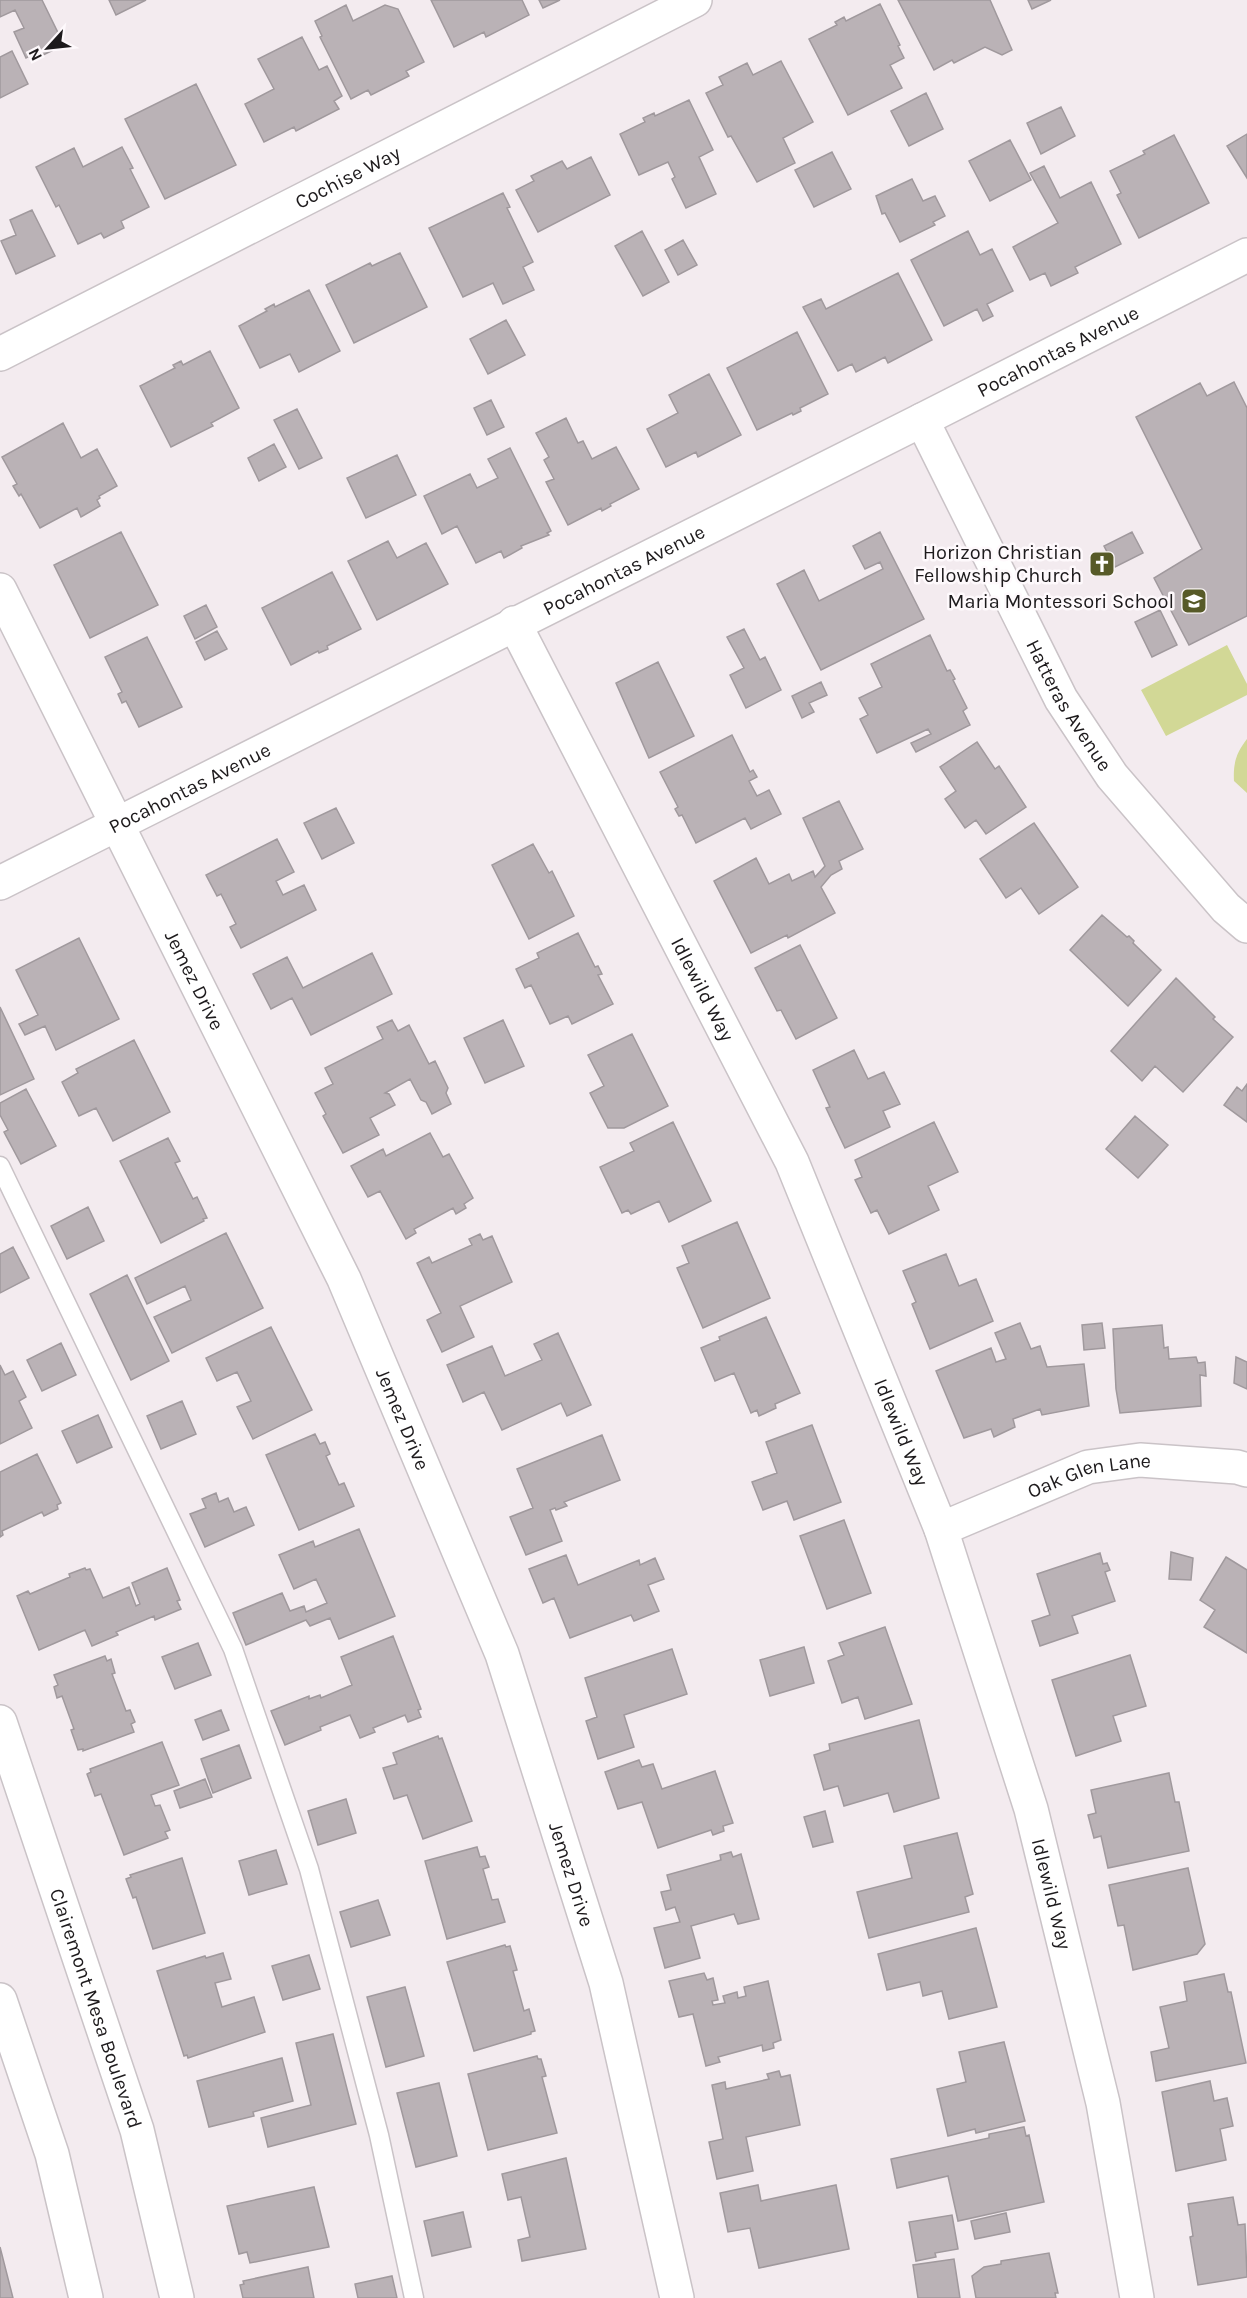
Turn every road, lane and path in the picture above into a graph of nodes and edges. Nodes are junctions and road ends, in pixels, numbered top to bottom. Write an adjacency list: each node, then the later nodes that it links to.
1 (695, 0): 3 (street, Cochise Way)
2 (1247, 255): 4 (street, Pocahontas Avenue)
3 (0, 354)
4 (922, 420): 6 (street, Pocahontas Avenue); 9 (street, Hatteras Avenue)
5 (0, 590): 7 (street, Jemez Drive)
6 (514, 623): 7 (street, Pocahontas Avenue); 12 (street, Idlewild Way)
7 (118, 825): 8 (street, Pocahontas Avenue); 18 (street, Jemez Drive)
8 (0, 883)
9 (1247, 926)
10 (0, 1166): 17 (lane)
11 (1247, 1470): 12 (street, Oak Glen Lane)
12 (941, 1529): 19 (street, Idlewild Way)
13 (0, 1722): 16 (street, Clairemont Mesa Boulevard)
14 (0, 2000): 15 (street)
15 (86, 2298)
16 (177, 2298)
17 (414, 2298)
18 (677, 2298)
19 (1137, 2298)

